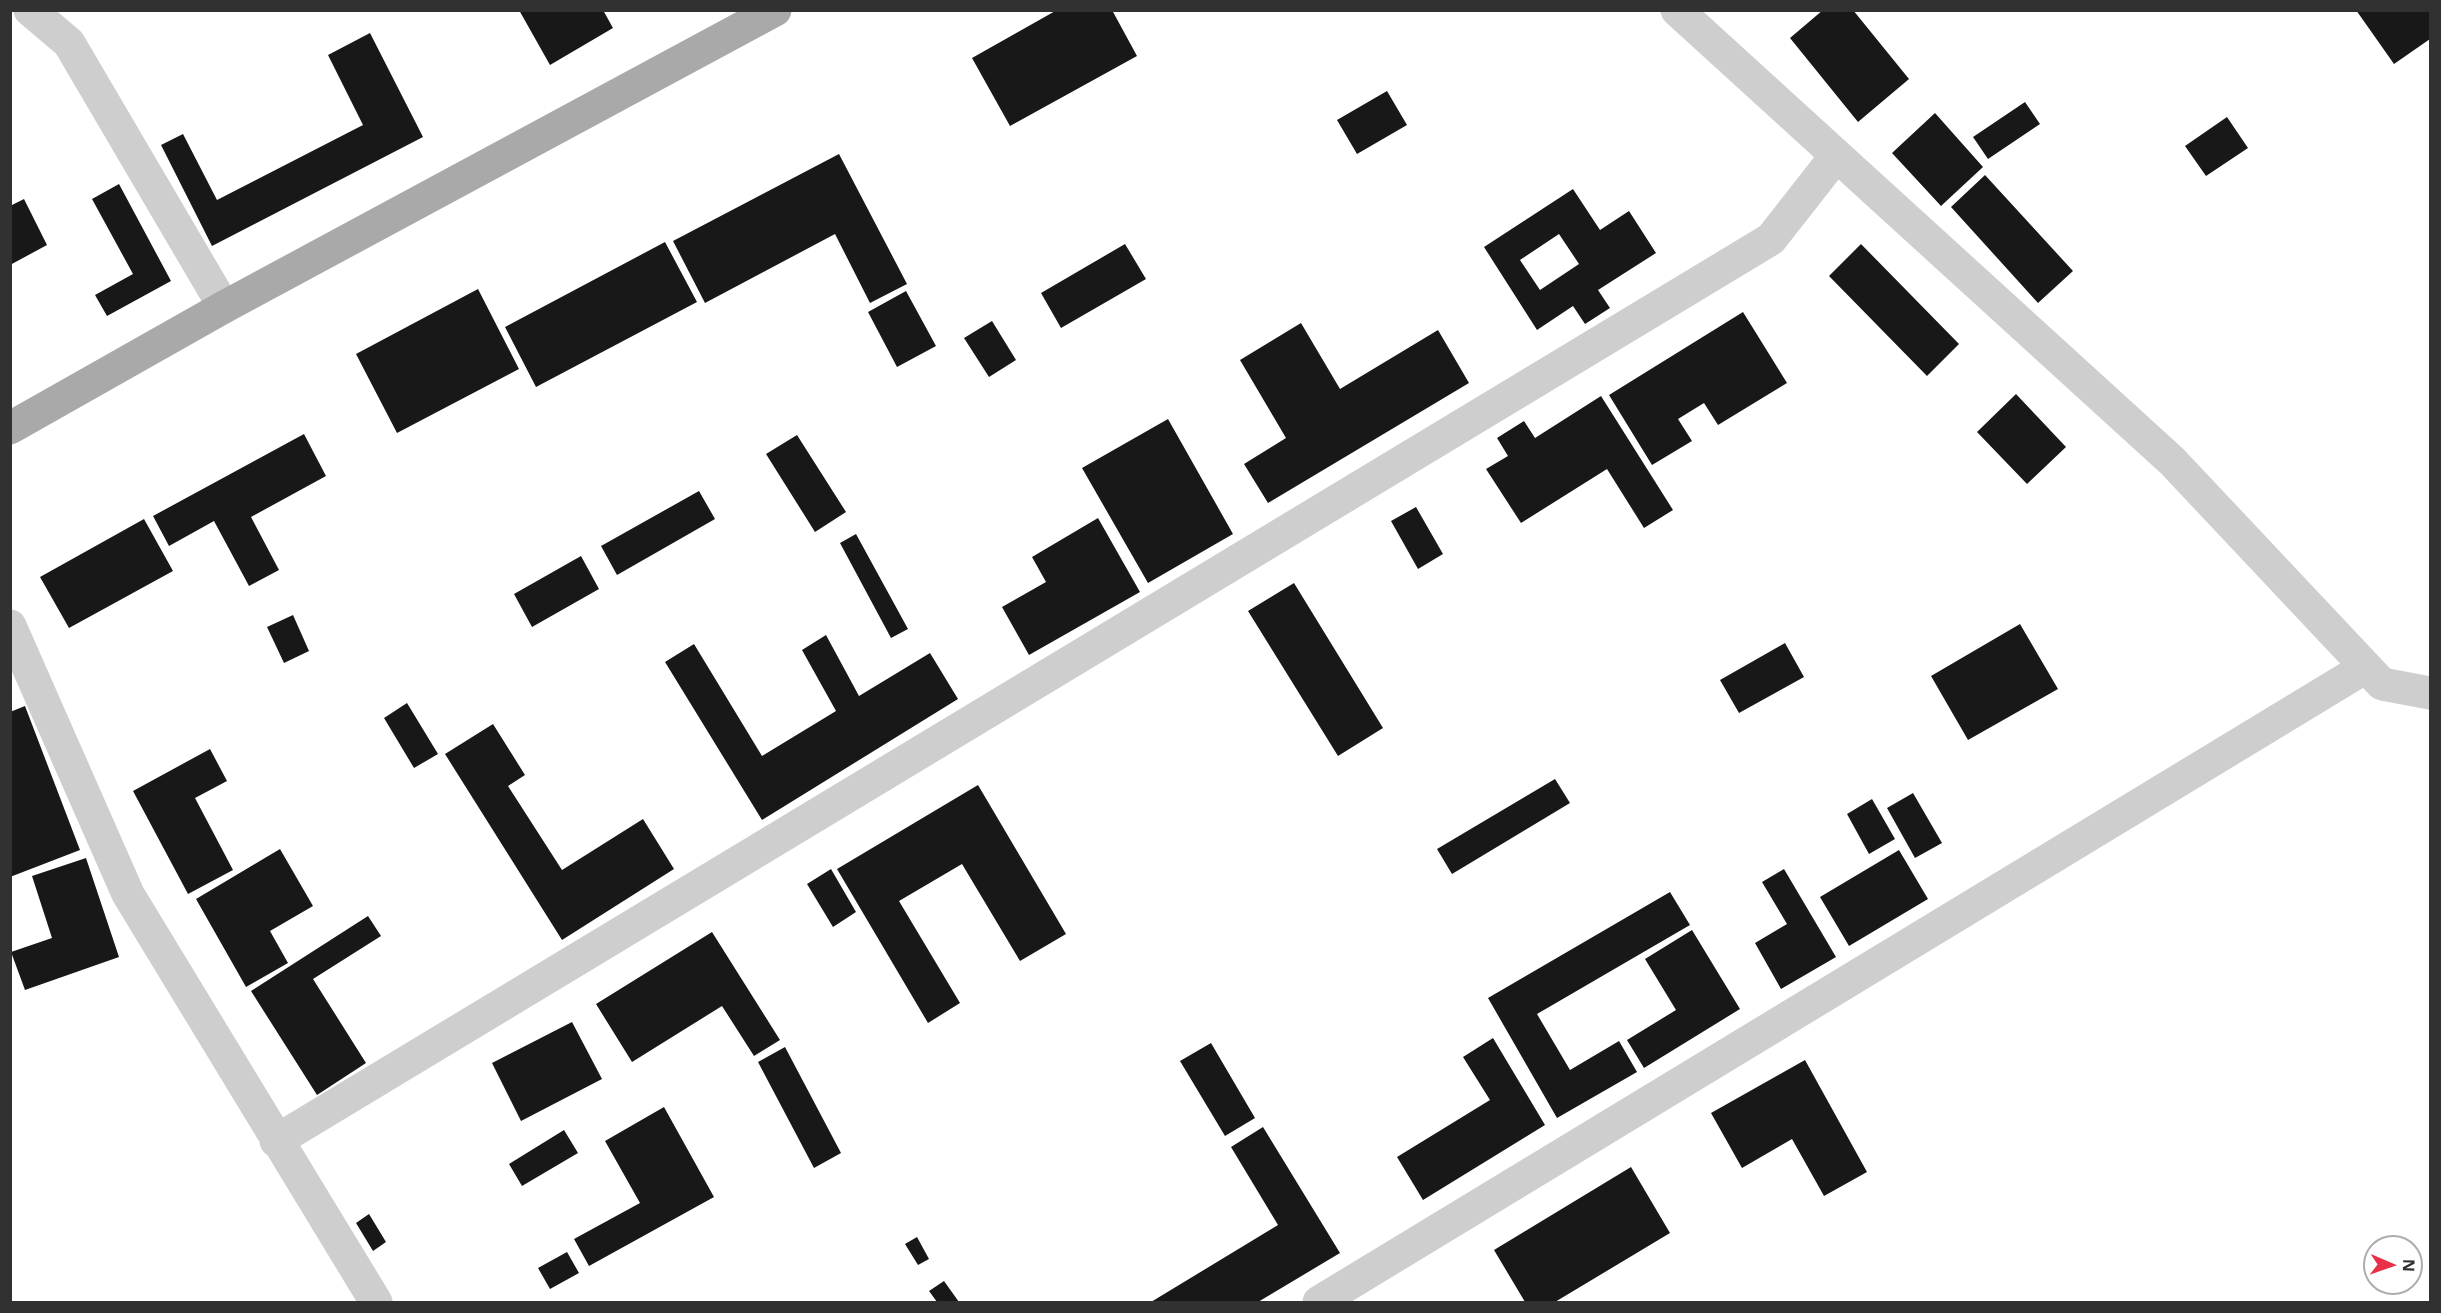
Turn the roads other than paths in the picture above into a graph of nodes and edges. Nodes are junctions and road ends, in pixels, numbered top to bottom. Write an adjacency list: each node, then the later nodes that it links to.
1 (30, 10): 5 (street)
2 (775, 10): 5 (main road)
3 (1677, 10): 4 (street)
4 (1836, 156): 8 (street); 10 (street)
5 (224, 307): 6 (main road)
6 (10, 428)
7 (10, 626): 10 (street)
8 (2366, 667): 9 (street); 12 (street)
9 (2430, 693)
10 (276, 1141): 11 (street)
11 (376, 1302)
12 (1319, 1302)

